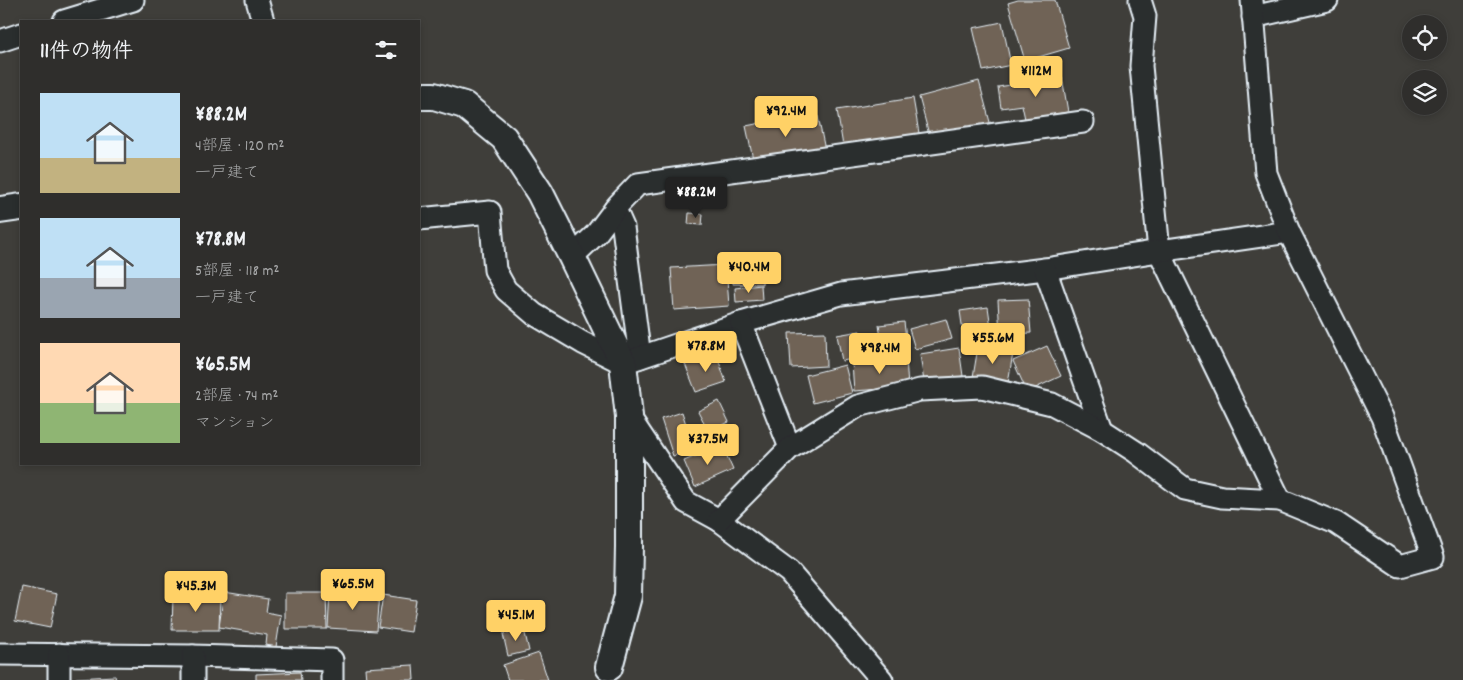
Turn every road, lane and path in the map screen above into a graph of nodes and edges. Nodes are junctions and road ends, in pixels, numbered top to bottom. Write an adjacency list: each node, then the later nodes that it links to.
1 (133, 0): 6 (street)
2 (257, 0): 7 (street)
3 (1140, 0): 17 (street)
4 (1327, 0): 5 (street)
5 (1253, 8): 16 (street)
6 (67, 20)
7 (263, 20)
8 (20, 34): 9 (street)
9 (0, 41)
10 (420, 96): 18 (street)
11 (1083, 122): 13 (street)
12 (20, 207): 14 (street)
13 (615, 209): 18 (street); 21 (street)
14 (0, 210)
15 (420, 219): 21 (street)
16 (1289, 232): 17 (street); 25 (street)
17 (1159, 251): 19 (street); 25 (street)
18 (572, 257): 21 (street)
19 (1045, 269): 20 (street); 23 (street)
20 (742, 322): 21 (street); 24 (street)
21 (631, 360): 22 (street)
22 (629, 417): 26 (street); 31 (street)
23 (1102, 430): 24 (street); 25 (street)
24 (790, 448): 26 (street)
25 (1280, 500)
26 (719, 520): 30 (street)
27 (0, 654): 28 (street)
28 (59, 654): 29 (street); 32 (street)
29 (193, 656): 33 (street); 34 (street)
30 (861, 656): 35 (street); 36 (street)
31 (609, 674)
32 (60, 680)
33 (193, 680)
34 (332, 680)
35 (860, 680)
36 (882, 680)

